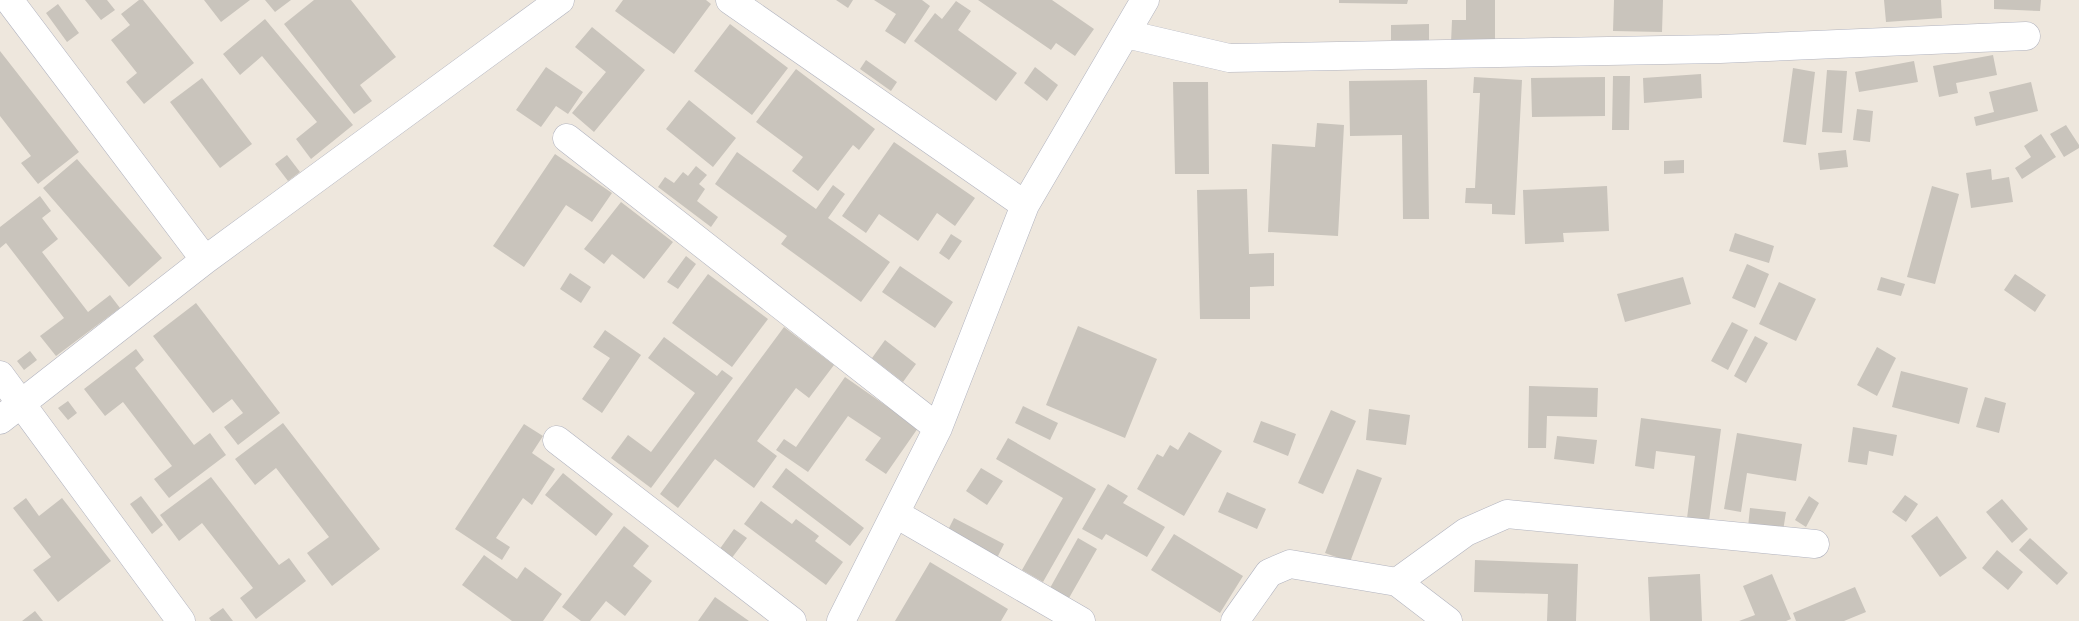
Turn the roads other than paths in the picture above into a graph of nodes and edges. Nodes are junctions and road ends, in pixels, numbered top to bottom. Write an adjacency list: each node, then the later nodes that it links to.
1 (8, 0): 5 (street); 10 (street)
2 (560, 0): 10 (street)
3 (730, 0): 9 (street)
4 (1145, 0): 6 (street)
5 (0, 4)
6 (1126, 34): 7 (street); 9 (street)
7 (2026, 36)
8 (567, 138): 14 (street)
9 (1024, 205): 14 (street)
10 (206, 260): 12 (street)
11 (0, 375): 12 (street)
12 (22, 404): 13 (street); 19 (street)
13 (0, 420)
14 (938, 428): 16 (street)
15 (557, 440): 20 (street)
16 (896, 514): 21 (street); 22 (street)
17 (1815, 544): 18 (street)
18 (1397, 582): 23 (street); 24 (street)
19 (181, 621)
20 (792, 621)
21 (841, 621)
22 (1081, 621)
23 (1235, 621)
24 (1448, 621)

